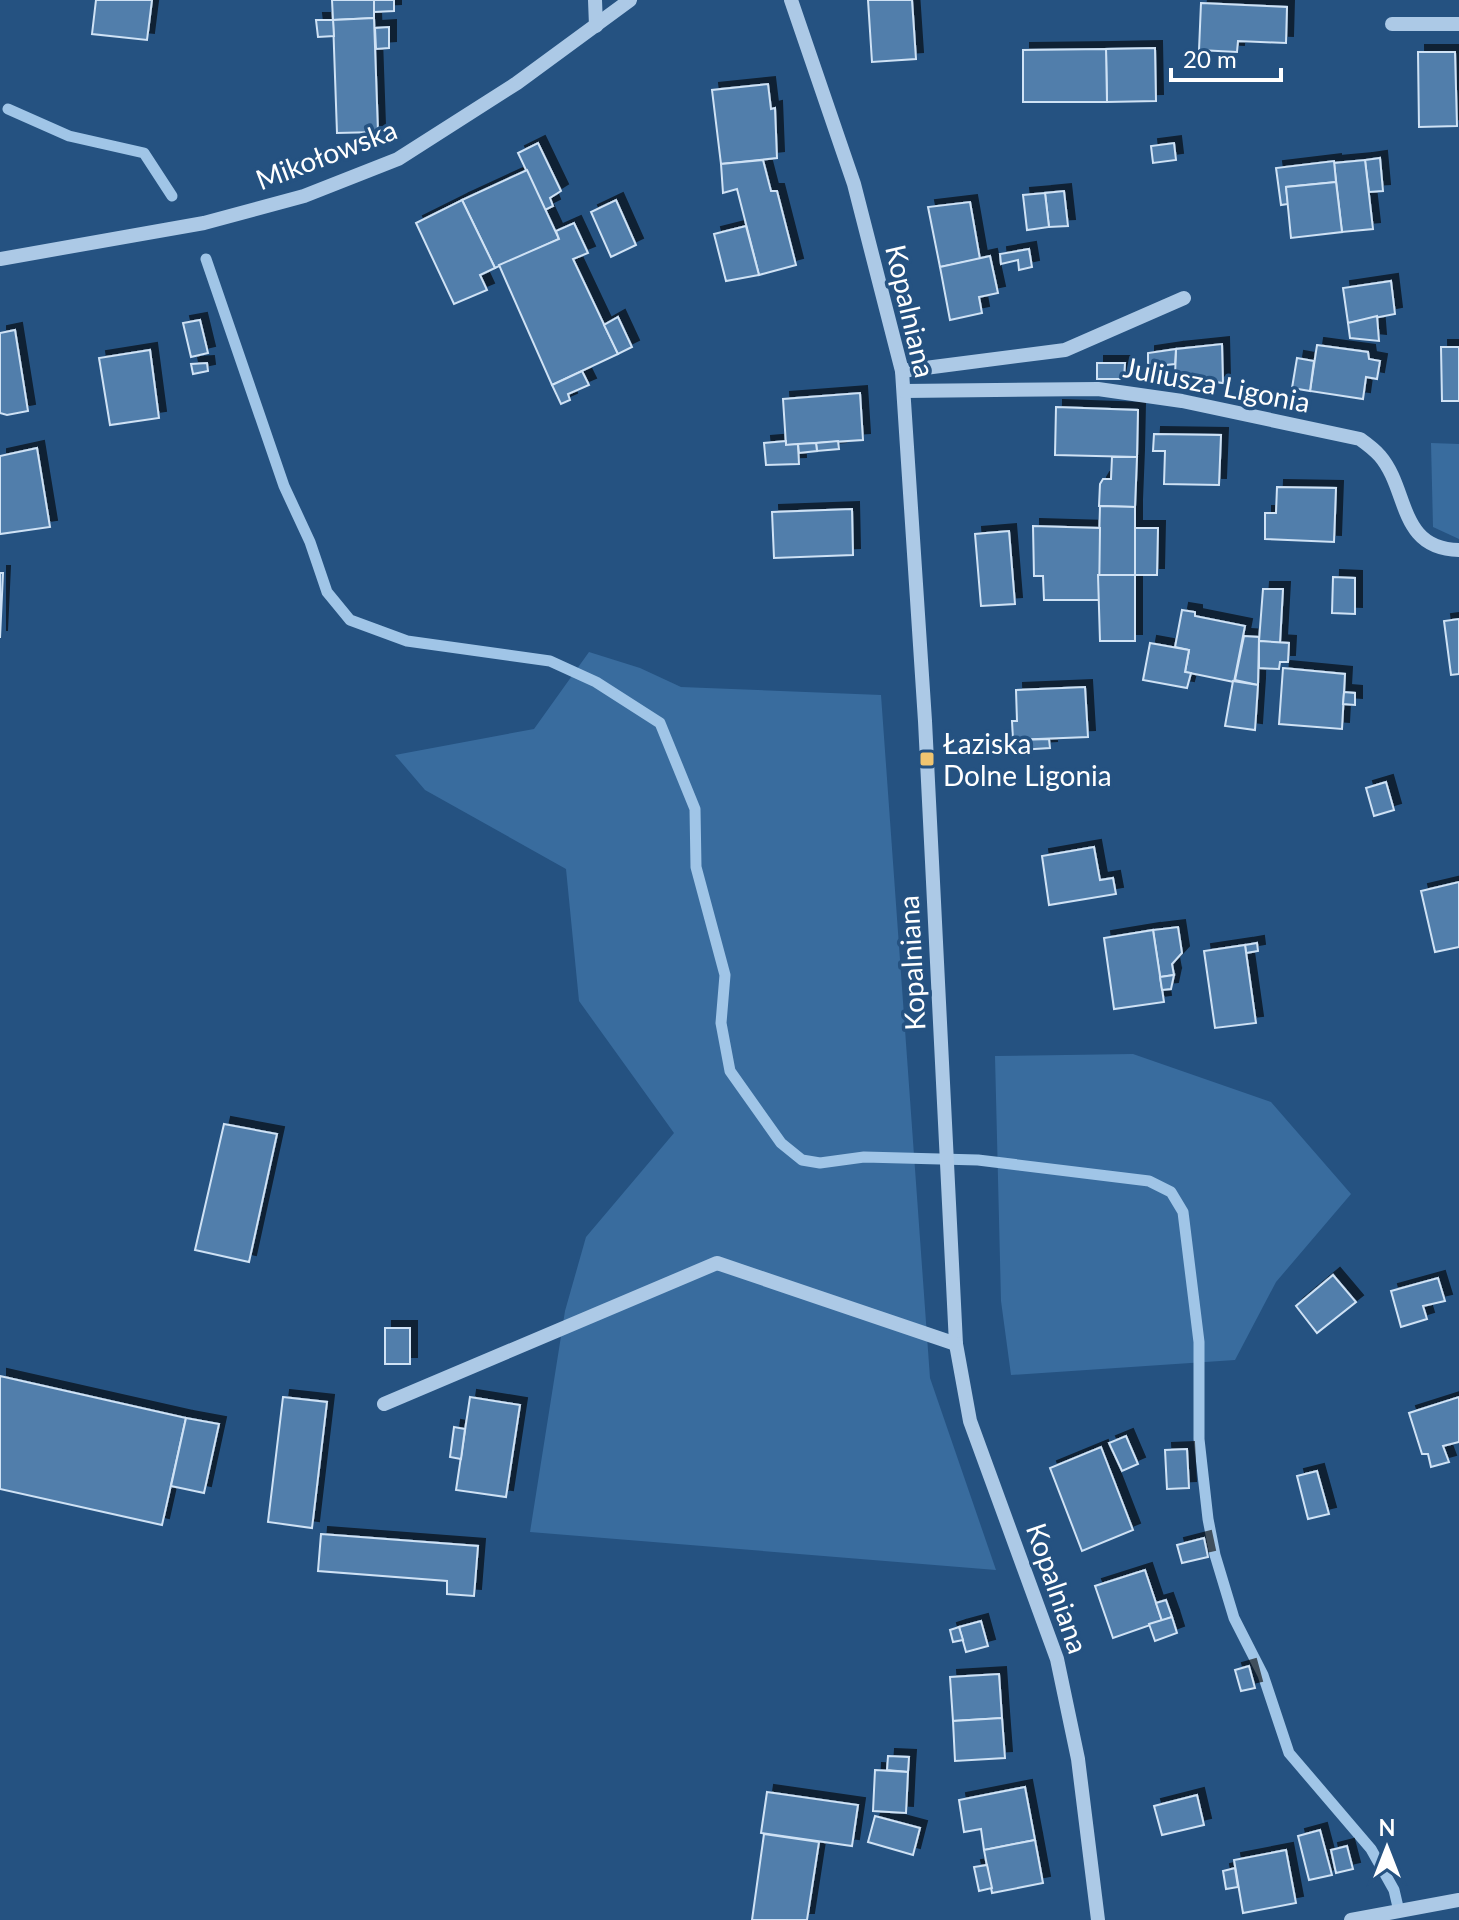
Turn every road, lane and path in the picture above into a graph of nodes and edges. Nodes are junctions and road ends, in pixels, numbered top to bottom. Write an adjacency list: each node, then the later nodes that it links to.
1 (595, 0): 6 (street)
2 (630, 0): 6 (street, Mikołowska)
3 (791, 0): 9 (street, Kopalniana)
4 (1392, 24): 5 (street)
5 (1459, 24)
6 (596, 26): 7 (street, Mikołowska)
7 (0, 259)
8 (1184, 298): 9 (street)
9 (902, 371): 10 (street, Kopalniana)
10 (904, 391): 11 (street, Juliusza Ligonia); 12 (street, Kopalniana)
11 (1452, 550)
12 (956, 1344): 13 (street); 15 (street, Kopalniana)
13 (384, 1404)
14 (1459, 1900): 16 (street)
15 (1098, 1920)
16 (1351, 1920)

